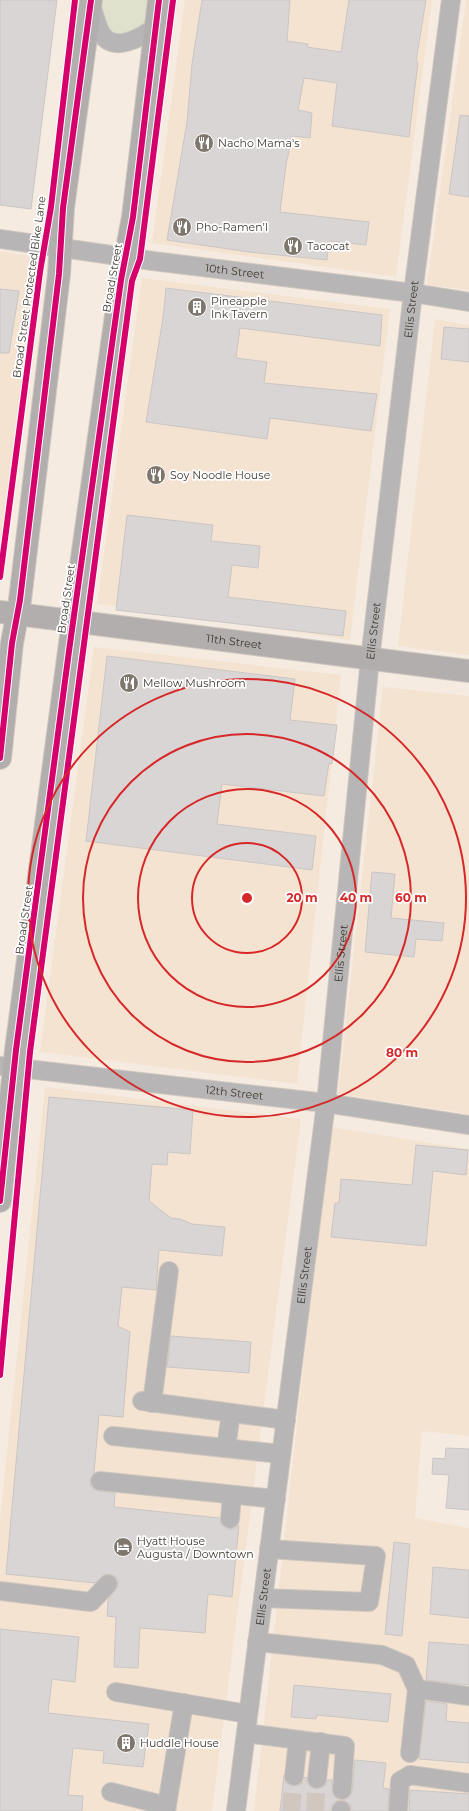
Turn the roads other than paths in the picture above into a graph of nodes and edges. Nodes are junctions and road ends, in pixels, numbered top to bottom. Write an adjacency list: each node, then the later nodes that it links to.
1 (159, 0): 4 (main road, Broad Street)
2 (451, 0): 8 (street, Ellis Street)
3 (91, 2): 4 (street); 6 (main road)
4 (155, 28): 7 (main road, Broad Street)
5 (0, 239): 6 (street, 10th Street)
6 (61, 247): 7 (street, 10th Street); 10 (main road)
7 (126, 257): 8 (street, 10th Street); 11 (main road, Broad Street)
8 (413, 293): 9 (street, 10th Street); 12 (street, Ellis Street)
9 (469, 302)
10 (9, 613): 11 (main road, 11th Street); 14 (main road)
11 (74, 621): 12 (main road, 11th Street); 16 (main road, Broad Street)
12 (370, 659): 13 (main road, 11th Street); 17 (street, Ellis Street)
13 (469, 671)
14 (4, 686): 15 (main road)
15 (0, 758)
16 (7, 1067): 17 (street, 12th Street); 19 (main road, Broad Street)
17 (326, 1102): 18 (street, 12th Street); 22 (street, Ellis Street)
18 (469, 1125)
19 (0, 1201)
20 (169, 1271): 21 (street)
21 (231, 1413): 22 (street); 24 (street)
22 (286, 1420): 25 (street, Ellis Street)
23 (113, 1436): 24 (street)
24 (226, 1448): 25 (street)
25 (281, 1454): 28 (street, Ellis Street)
26 (100, 1481): 27 (street)
27 (232, 1495): 28 (street); 29 (street)
28 (276, 1499): 30 (street, Ellis Street)
29 (230, 1519)
30 (269, 1549): 33 (street, Ellis Street); 33 (street)
31 (108, 1584): 32 (street)
32 (0, 1591)
33 (263, 1598): 34 (street, Ellis Street)
34 (257, 1642): 35 (street); 39 (street, Ellis Street)
35 (417, 1689): 37 (street); 43 (street)
36 (116, 1692): 38 (street)
37 (469, 1696)
38 (184, 1703): 39 (street); 49 (street)
39 (248, 1714): 40 (street, Ellis Street)
40 (246, 1733): 41 (street); 50 (street, Ellis Street)
41 (298, 1740): 42 (street); 44 (street)
42 (321, 1742): 45 (street); 47 (street)
43 (410, 1753)
44 (294, 1776)
45 (317, 1779)
46 (469, 1783): 51 (street)
47 (342, 1790)
48 (111, 1792): 49 (street)
49 (166, 1809)
50 (236, 1811)
51 (398, 1811)

